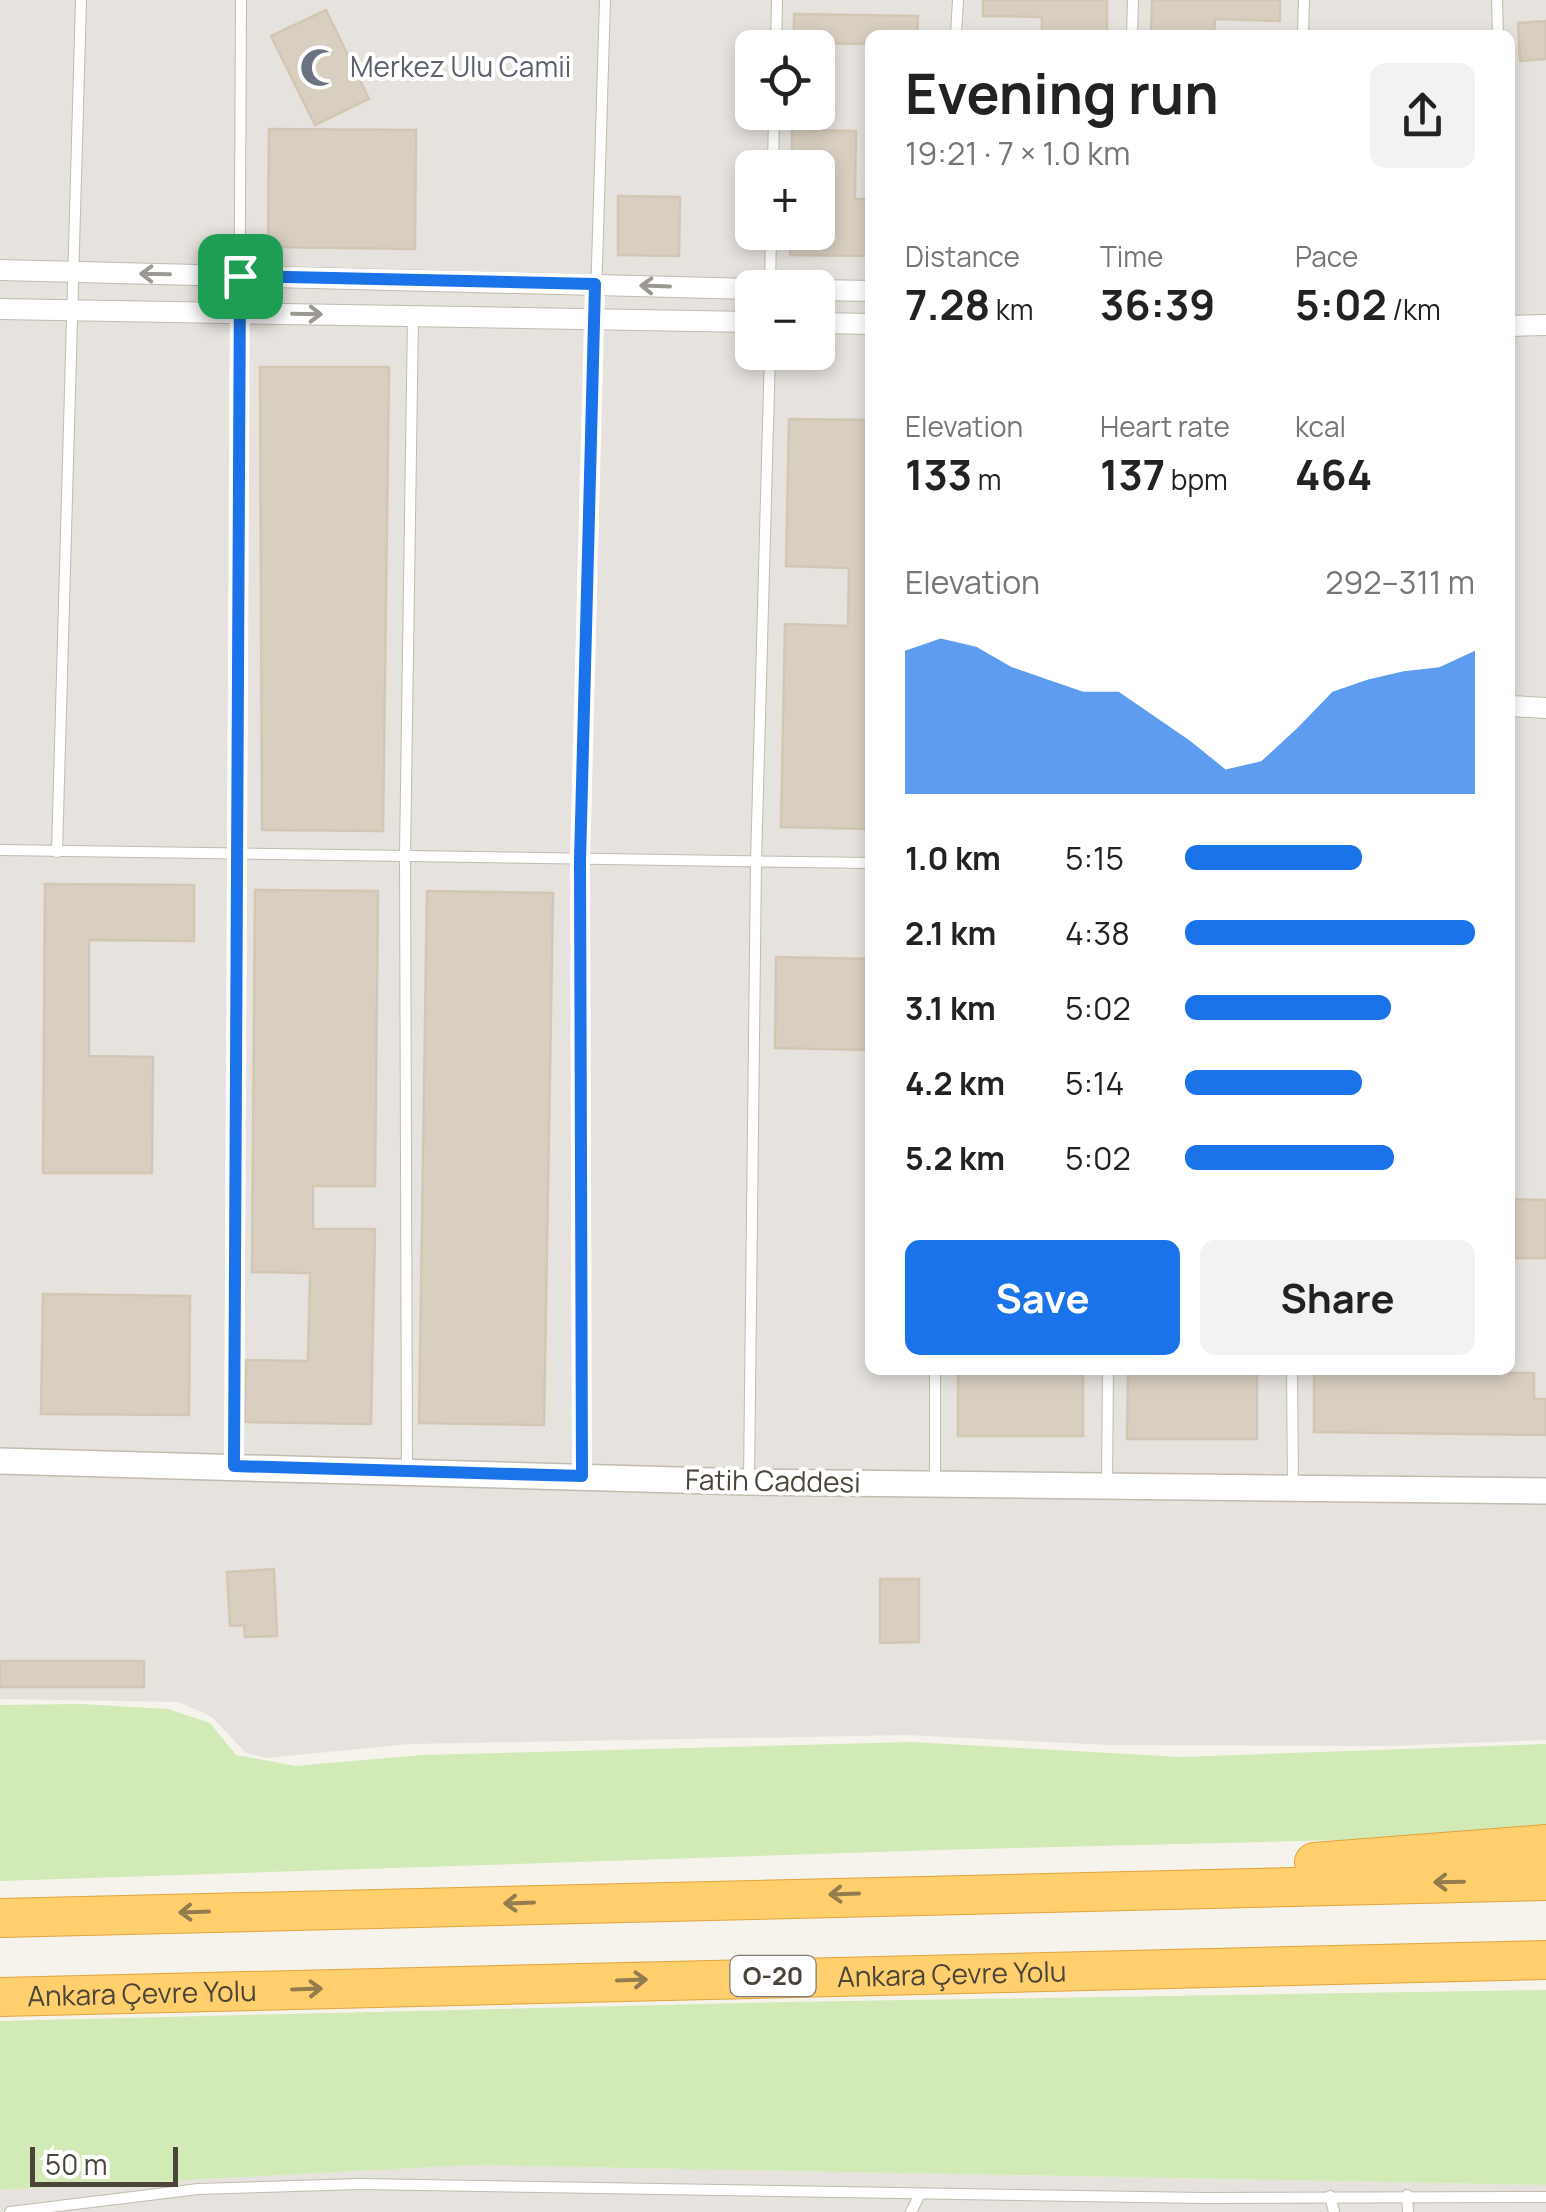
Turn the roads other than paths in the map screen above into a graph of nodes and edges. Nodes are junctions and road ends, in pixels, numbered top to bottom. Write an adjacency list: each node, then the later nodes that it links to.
1 (81, 0): 15 (lane)
2 (241, 0): 16 (lane)
3 (605, 0): 17 (lane)
4 (777, 0): 9 (lane)
5 (958, 0): 10 (lane)
6 (1133, 0): 11 (lane)
7 (1304, 0): 12 (lane)
8 (1497, 0): 13 (lane)
9 (776, 30)
10 (956, 30)
11 (1132, 30)
12 (1303, 30)
13 (1498, 30)
14 (0, 270): 15 (street)
15 (76, 272): 16 (street, one-way to 15); 22 (lane)
16 (240, 276): 17 (street); 23 (lane)
17 (595, 284): 18 (street, one-way to 17); 25 (lane)
18 (735, 288)
19 (835, 290): 20 (street)
20 (865, 291)
21 (0, 309): 22 (street)
22 (75, 310): 23 (street); 35 (lane)
23 (240, 312): 24 (street, one-way to 24); 36 (lane)
24 (413, 316): 25 (street); 37 (lane)
25 (595, 319): 26 (street); 38 (lane)
26 (735, 322)
27 (835, 323): 28 (street)
28 (865, 324)
29 (1546, 325): 30 (street)
30 (1515, 326)
31 (770, 370): 39 (lane)
32 (1515, 706): 33 (street)
33 (1546, 708)
34 (0, 850): 35 (lane)
35 (57, 852): 36 (lane)
36 (236, 854): 37 (lane); 45 (lane)
37 (406, 855): 38 (lane); 46 (lane)
38 (580, 861): 39 (lane); 47 (lane)
39 (756, 862): 40 (lane); 48 (lane)
40 (865, 863)
41 (935, 1375): 49 (lane)
42 (1108, 1375): 50 (lane)
43 (1292, 1375): 51 (lane)
44 (0, 1461): 45 (street, Fatih Caddesi)
45 (234, 1466): 46 (street, Fatih Caddesi)
46 (408, 1470): 47 (street, Fatih Caddesi)
47 (582, 1476): 48 (street, Fatih Caddesi)
48 (750, 1482): 49 (street, Fatih Caddesi)
49 (936, 1484): 50 (street, Fatih Caddesi)
50 (1107, 1486): 51 (street, Fatih Caddesi)
51 (1294, 1486): 52 (street, Fatih Caddesi)
52 (1546, 1491)
53 (1546, 1844): 55 (highway)
54 (1546, 1880): 55 (highway, one-way to 55)
55 (895, 1893): 56 (highway, one-way to 56)
56 (0, 1918)
57 (1546, 1960): 58 (highway, Ankara Çevre Yolu / O-20)
58 (1057, 1968): 59 (highway); 60 (highway, Ankara Çevre Yolu / O-20, one-way to 58)
59 (1546, 1980)
60 (0, 1998)
61 (920, 2194): 63 (lane); 65 (lane); 66 (lane)
62 (1407, 2195): 63 (lane); 64 (lane); 68 (lane)
63 (1330, 2196): 67 (lane)
64 (1546, 2196)
65 (10, 2212)
66 (911, 2212)
67 (1334, 2212)
68 (1408, 2212)

